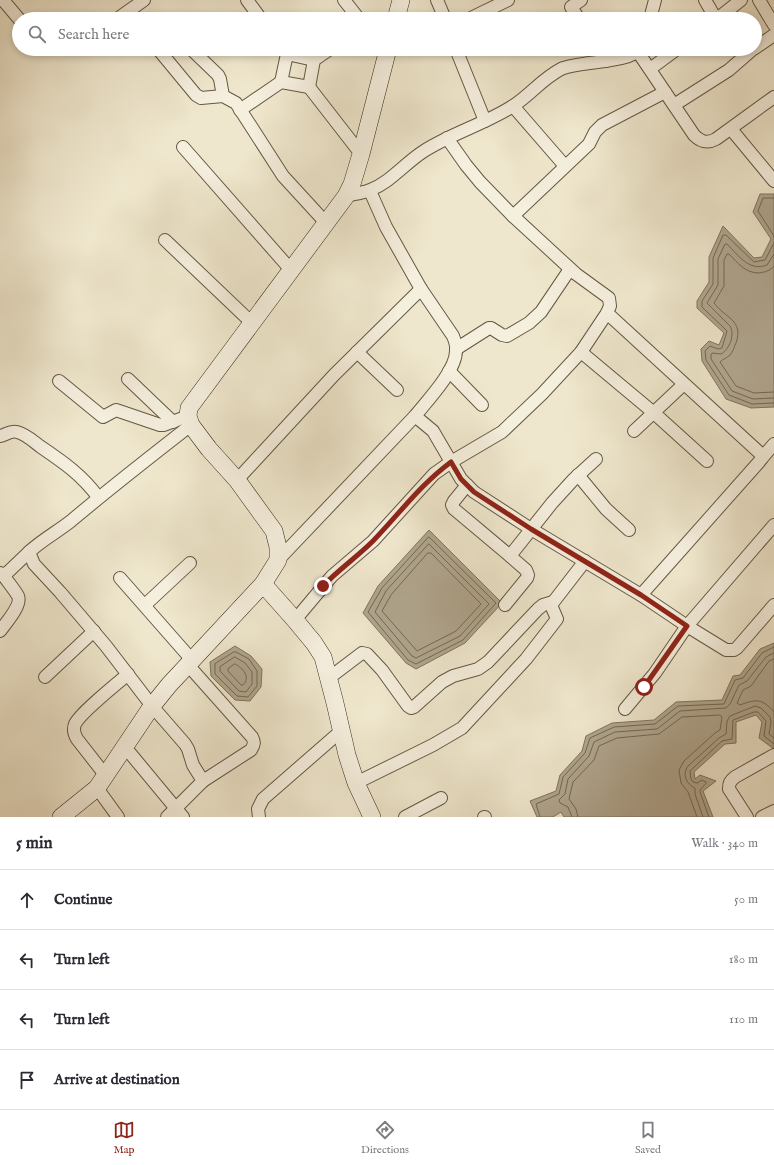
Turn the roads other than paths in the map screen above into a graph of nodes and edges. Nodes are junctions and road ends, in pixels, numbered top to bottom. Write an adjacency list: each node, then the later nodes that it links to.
1 (3, 0): 13 (street)
2 (144, 0): 14 (street)
3 (247, 0): 15 (street)
4 (344, 0): 16 (street)
5 (401, 0): 17 (street)
6 (438, 0): 18 (street)
7 (508, 0): 19 (street)
8 (655, 0): 21 (street)
9 (705, 0): 22 (street)
10 (741, 0): 23 (street)
11 (759, 0): 24 (street)
12 (572, 2): 20 (street)
13 (13, 12)
14 (130, 12)
15 (256, 12)
16 (353, 12)
17 (398, 12)
18 (442, 12)
19 (483, 12)
20 (576, 12)
21 (652, 12)
22 (712, 12)
23 (725, 12)
24 (774, 25)
25 (774, 35): 26 (street)
26 (762, 43)
27 (164, 56): 45 (street)
28 (198, 56): 45 (street)
29 (284, 56): 42 (street)
30 (300, 56): 39 (street)
31 (320, 56): 39 (street)
32 (384, 56): 54 (street)
33 (459, 56): 50 (street)
34 (603, 56): 40 (street)
35 (628, 56): 40 (street)
36 (642, 56): 41 (street)
37 (668, 56): 41 (street)
38 (738, 56): 47 (street)
39 (314, 60): 43 (street)
40 (606, 61): 48 (street)
41 (650, 69): 44 (street)
42 (281, 82): 43 (street); 49 (street)
43 (308, 87): 54 (street)
44 (665, 92): 47 (street); 55 (street)
45 (223, 96): 49 (street)
46 (774, 97): 51 (street)
47 (674, 105): 51 (street)
48 (513, 106): 50 (street); 55 (street)
49 (240, 110): 61 (street)
50 (485, 121): 52 (street)
51 (731, 128): 56 (street)
52 (448, 138): 58 (street); 60 (street)
53 (183, 147): 64 (street)
54 (361, 154): 59 (street)
55 (565, 166): 60 (street)
56 (770, 168): 57 (street)
57 (774, 181)
58 (370, 191): 59 (street); 65 (street)
59 (346, 196): 61 (street)
60 (513, 216): 63 (street)
61 (327, 224): 64 (street)
62 (165, 240): 67 (street)
63 (570, 269): 66 (street); 68 (street)
64 (291, 270): 67 (street)
65 (421, 289): 68 (street); 69 (street)
66 (607, 313): 70 (street); 74 (street)
67 (252, 324): 79 (street)
68 (456, 349): 71 (street)
69 (358, 352): 75 (street); 88 (street)
70 (581, 352): 77 (street); 86 (street)
71 (449, 371): 76 (street); 78 (street)
72 (128, 379): 79 (street)
73 (59, 381): 79 (street)
74 (684, 384): 77 (street); 84 (street)
75 (397, 390)
76 (482, 405)
77 (654, 413): 80 (street); 85 (street)
78 (415, 416): 86 (street); 96 (street)
79 (184, 421): 88 (street); 90 (street)
80 (634, 431)
81 (0, 436): 90 (street)
82 (774, 444): 84 (street)
83 (596, 458): 87 (street)
84 (762, 458): 102 (street)
85 (707, 461)
86 (451, 462): 89 (street); 107 (street)
87 (578, 476): 92 (street); 93 (street)
88 (237, 480): 96 (street)
89 (467, 485): 92 (street); 95 (street)
90 (98, 497): 94 (street)
91 (774, 525): 108 (street)
92 (531, 529): 95 (street); 97 (street)
93 (629, 530)
94 (29, 552): 99 (street); 110 (street)
95 (510, 556): 104 (street)
96 (278, 560): 101 (street)
97 (585, 561): 102 (street); 103 (street)
98 (190, 563): 106 (street)
99 (2, 574): 109 (street)
100 (120, 578): 106 (street)
101 (263, 584): 107 (street); 111 (street)
102 (641, 595): 108 (street)
103 (553, 602): 114 (street); 122 (street)
104 (505, 605)
105 (774, 605): 108 (street)
106 (145, 606): 111 (street)
107 (295, 620): 114 (street)
108 (687, 626): 116 (street)
109 (0, 631)
110 (94, 631): 112 (street); 113 (street)
111 (190, 662): 115 (street); 120 (street)
112 (128, 674): 115 (street); 121 (street)
113 (45, 677)
114 (329, 678): 117 (street)
115 (152, 706): 118 (street); 120 (street)
116 (626, 709)
117 (341, 731): 122 (street); 129 (street)
118 (125, 746): 121 (street); 125 (street)
119 (774, 755): 132 (street)
120 (203, 781): 125 (street)
121 (101, 782): 126 (street); 127 (street)
122 (356, 783): 130 (street)
123 (441, 798): 131 (street)
124 (774, 811): 133 (street)
125 (180, 813): 128 (street)
126 (61, 817)
127 (118, 817)
128 (167, 817)
129 (259, 817)
130 (372, 817)
131 (405, 817)
132 (747, 817)
133 (762, 817)

